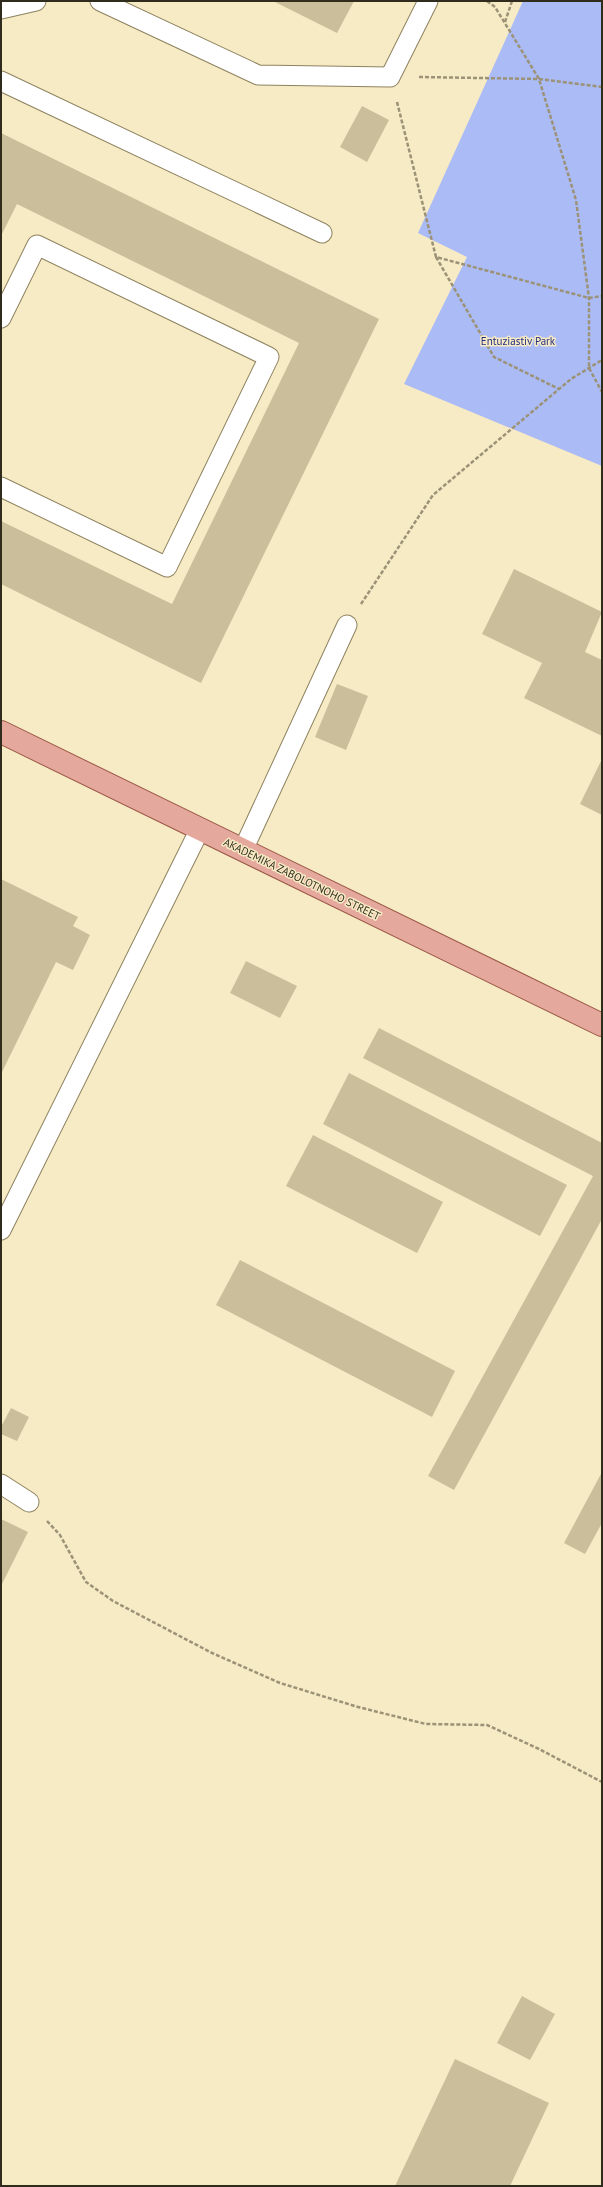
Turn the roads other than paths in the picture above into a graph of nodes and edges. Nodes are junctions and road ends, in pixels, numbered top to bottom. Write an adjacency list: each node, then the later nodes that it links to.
1 (36, 1): 4 (lane)
2 (100, 1): 3 (lane)
3 (428, 1)
4 (1, 9)
5 (1, 81): 6 (lane)
6 (322, 233)
7 (1, 318): 8 (lane)
8 (1, 487)
9 (347, 625): 12 (lane)
10 (1, 732): 11 (main road, AKADEMIKA ZABOLOTNOHO STREET)
11 (200, 829): 12 (main road, AKADEMIKA ZABOLOTNOHO STREET); 14 (lane)
12 (243, 850): 13 (main road, AKADEMIKA ZABOLOTNOHO STREET)
13 (602, 1025)
14 (1, 1230)
15 (1, 1484): 16 (lane)
16 (29, 1502)

